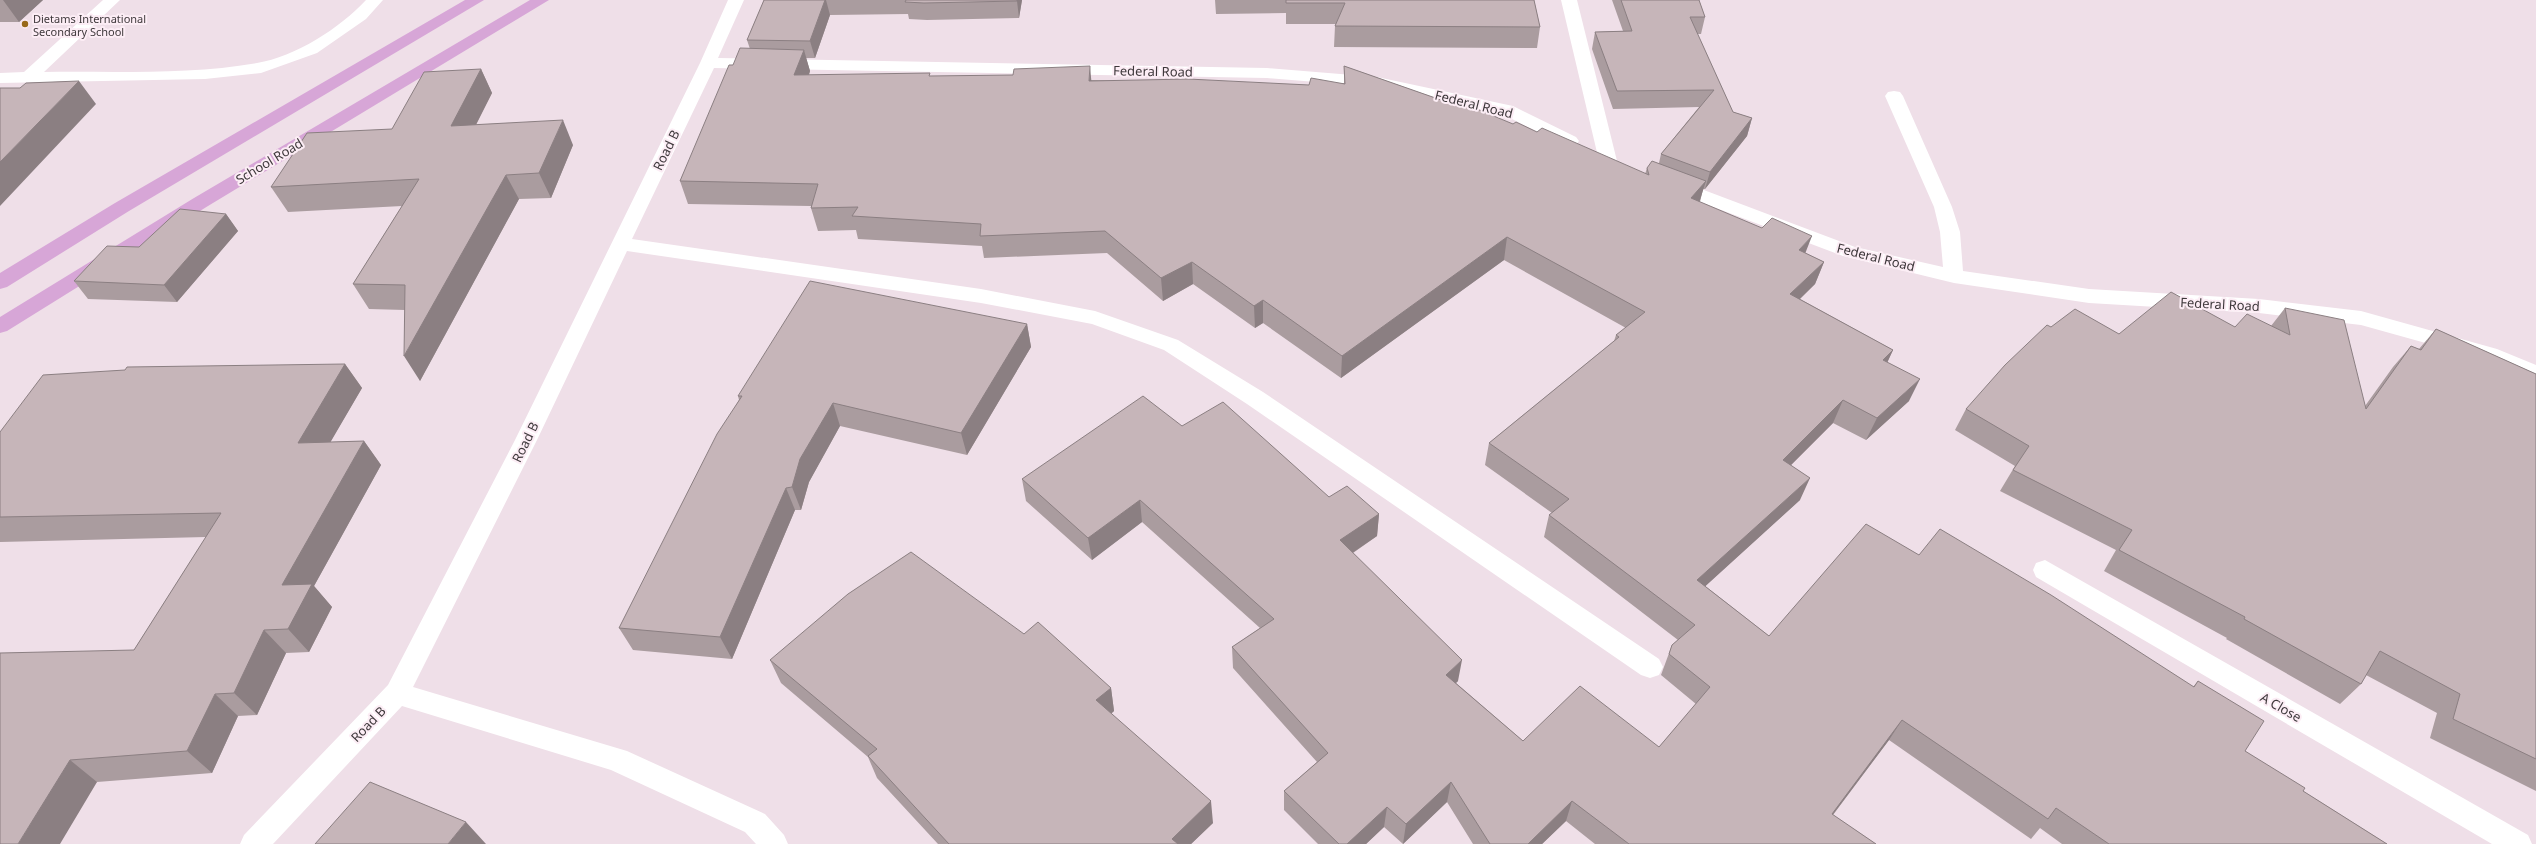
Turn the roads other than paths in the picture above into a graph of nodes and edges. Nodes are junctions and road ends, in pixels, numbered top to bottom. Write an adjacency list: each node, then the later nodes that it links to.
1 (112, 0): 9 (street)
2 (375, 0): 9 (street)
3 (476, 0): 14 (main road)
4 (541, 0): 15 (main road, School Road)
5 (736, 0): 7 (street, Road B)
6 (1569, 0): 7 (street, Federal Road)
7 (708, 63): 12 (street, Road B)
8 (0, 78): 9 (street)
9 (28, 78)
10 (1894, 96): 13 (street)
11 (1660, 180): 13 (street, Federal Road)
12 (621, 244): 18 (street); 19 (street, Road B)
13 (1954, 276): 16 (street, Federal Road)
14 (0, 282)
15 (0, 326)
16 (2536, 373)
17 (2045, 570): 22 (street, A Close)
18 (1650, 667)
19 (397, 693): 20 (street, Road B); 21 (street)
20 (254, 844)
21 (774, 844)
22 (2518, 844)

